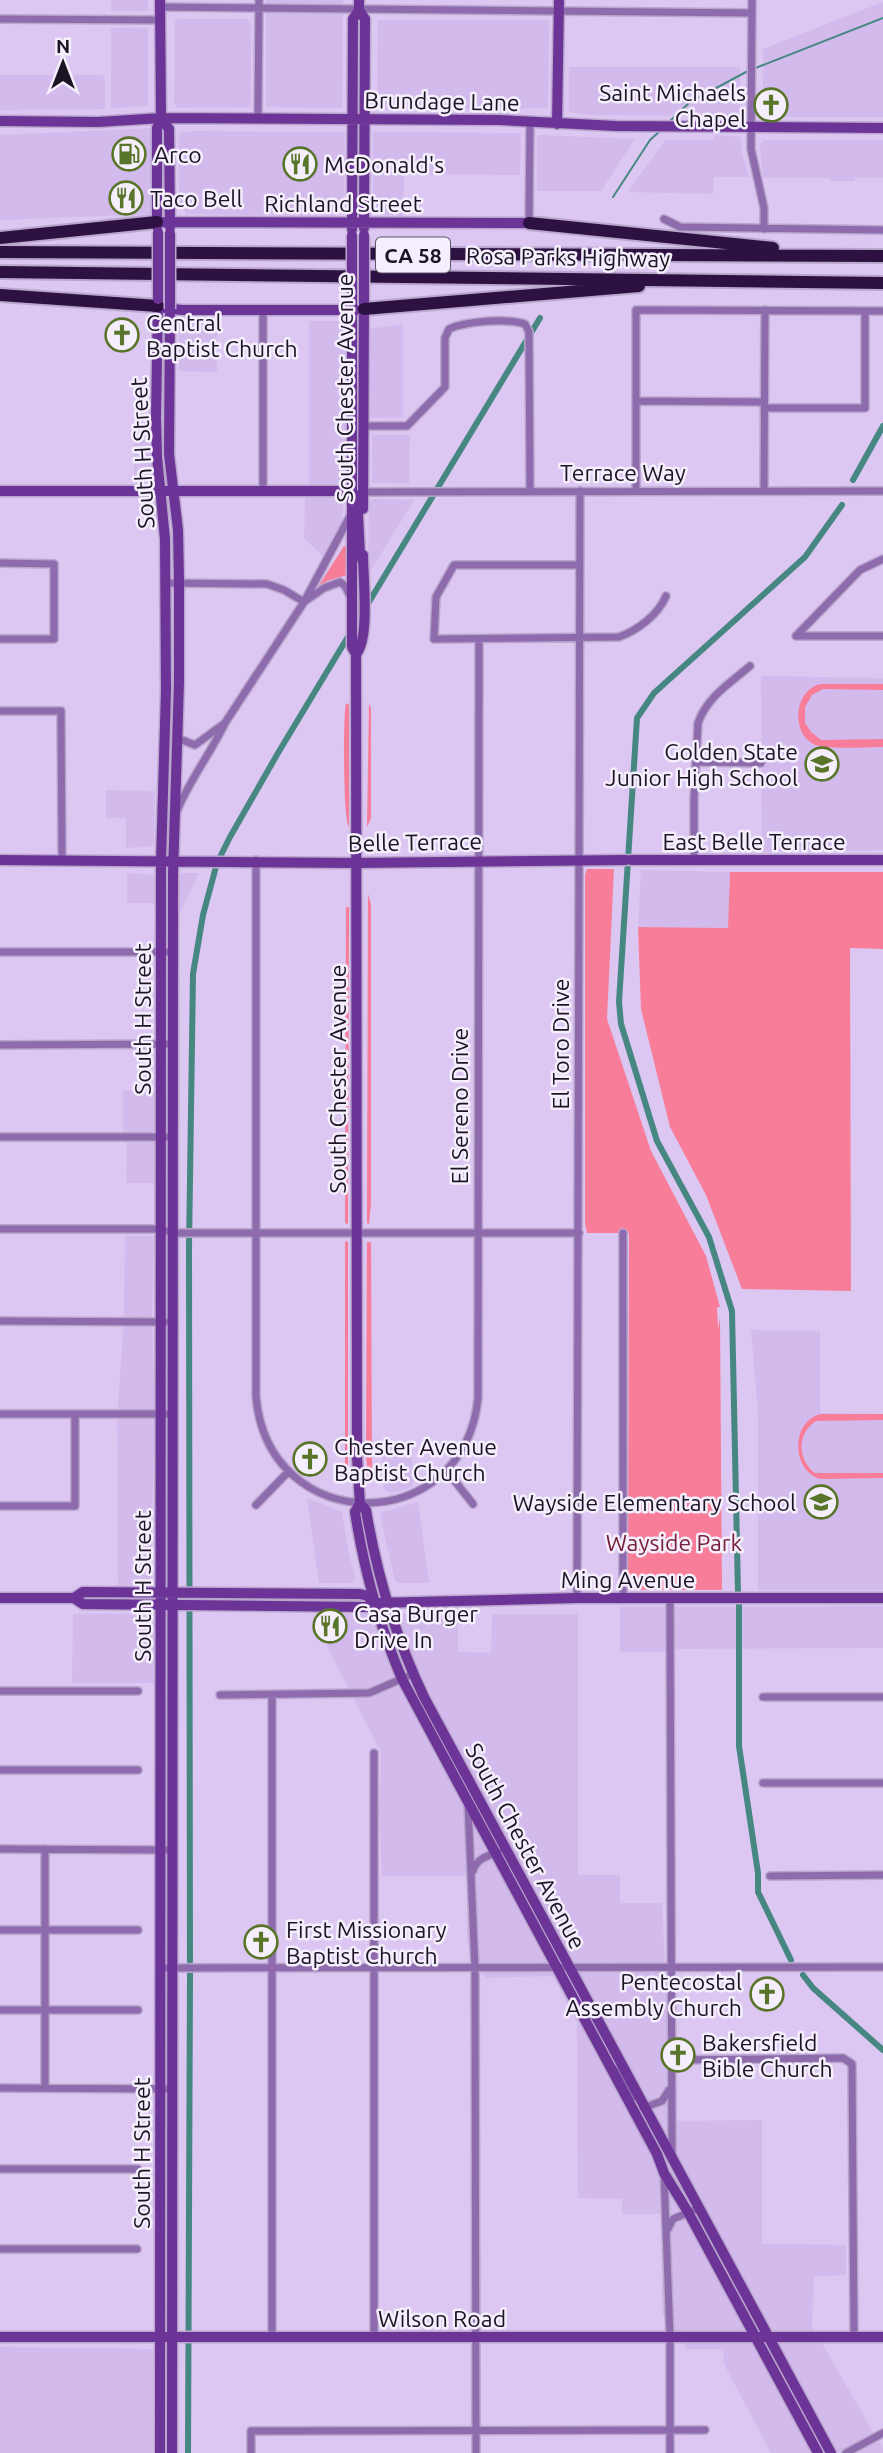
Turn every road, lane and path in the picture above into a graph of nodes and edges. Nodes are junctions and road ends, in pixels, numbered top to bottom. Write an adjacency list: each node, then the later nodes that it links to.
1 (559, 0): 6 (main road)
2 (752, 0): 7 (street)
3 (160, 4): 4 (street); 9 (main road, South H Street)
4 (259, 4): 5 (street); 11 (street)
5 (359, 5): 6 (street); 12 (main road, South Chester Avenue); 13 (main road, South Chester Avenue)
6 (558, 12): 7 (street); 16 (main road)
7 (752, 13): 17 (street)
8 (0, 19): 9 (street)
9 (160, 20): 10 (main road, South H Street)
10 (161, 118): 11 (main road, Brundage Lane); 14 (main road, Brundage Lane); 23 (main road, South H Street)
11 (258, 118): 12 (main road, Brundage Lane)
12 (352, 119): 13 (main road, Brundage Lane); 20 (main road, South Chester Avenue)
13 (364, 119): 15 (main road, Brundage Lane); 21 (main road, South Chester Avenue)
14 (0, 121)
15 (530, 121): 16 (main road, Brundage Lane); 22 (street)
16 (558, 124): 17 (main road, Brundage Lane)
17 (751, 127): 18 (main road, Brundage Lane); 24 (street)
18 (883, 128)
19 (664, 219): 24 (street)
20 (352, 223): 21 (main road, Richland Street); 23 (main road, Richland Street); 35 (main road, South Chester Avenue, bridge)
21 (364, 223): 22 (main road, Richland Street); 35 (main road, South Chester Avenue, bridge)
22 (529, 223): 28 (highway)
23 (164, 227): 26 (highway); 34 (main road, South H Street, bridge); 34 (main road, South H Street, bridge)
24 (764, 229): 25 (street)
25 (883, 230)
26 (0, 238)
27 (0, 252): 28 (highway, Rosa Parks Highway / CA 58)
28 (825, 256): 29 (highway, Rosa Parks Highway / CA 58)
29 (883, 256)
30 (0, 272): 31 (highway, Rosa Parks Highway / CA 58)
31 (699, 280): 32 (highway, Rosa Parks Highway / CA 58); 35 (highway)
32 (883, 283)
33 (0, 295): 34 (highway)
34 (162, 305): 36 (main road); 46 (main road, South H Street); 47 (main road, South H Street)
35 (360, 305): 36 (main road); 40 (main road, South Chester Avenue); 43 (main road, South Chester Avenue)
36 (263, 310): 48 (street)
37 (765, 310): 38 (street); 41 (street); 42 (street)
38 (865, 311): 39 (street); 42 (street)
39 (883, 311)
40 (352, 367): 43 (main road); 44 (main road, South Chester Avenue)
41 (636, 401): 42 (street); 51 (street)
42 (764, 405): 52 (street)
43 (363, 426): 49 (street); 55 (main road, South Chester Avenue)
44 (352, 428): 54 (main road, South Chester Avenue); 55 (main road)
45 (0, 491): 46 (main road)
46 (161, 491): 47 (main road); 62 (main road, South H Street)
47 (173, 491): 48 (main road); 61 (main road, South H Street)
48 (263, 491): 54 (main road)
49 (530, 491): 50 (street, Terrace Way); 55 (street, Terrace Way)
50 (580, 491): 51 (street, Terrace Way); 60 (street, El Toro Drive)
51 (636, 491): 52 (street, Terrace Way)
52 (764, 491): 53 (street, Terrace Way)
53 (883, 491)
54 (351, 492): 56 (main road, South Chester Avenue); 58 (main road)
55 (363, 492): 58 (main road, South Chester Avenue)
56 (350, 516): 64 (street); 65 (main road, South Chester Avenue)
57 (883, 559): 66 (street)
58 (363, 562): 70 (main road, South Chester Avenue)
59 (0, 564): 67 (street)
60 (579, 565): 68 (street); 69 (street, El Toro Drive)
61 (179, 582): 62 (street); 64 (street); 74 (main road, South H Street)
62 (166, 583): 86 (main road, South H Street)
63 (666, 596): 69 (street)
64 (304, 602): 65 (street); 73 (street)
65 (351, 605): 70 (main road, South Chester Avenue)
66 (883, 636)
67 (0, 639)
68 (479, 639): 69 (street); 81 (street, El Sereno Drive)
69 (579, 639): 82 (street, El Toro Drive)
70 (356, 654): 88 (main road, South Chester Avenue)
71 (750, 666): 75 (street)
72 (0, 711): 79 (street)
73 (225, 723): 74 (street); 77 (street)
74 (177, 738): 77 (main road, South H Street)
75 (697, 762): 76 (street); 84 (street)
76 (761, 763)
77 (174, 820): 87 (main road, South H Street)
78 (0, 860): 79 (main road, Belle Terrace)
79 (62, 860): 86 (main road, Belle Terrace)
80 (256, 860): 87 (main road, Belle Terrace); 88 (main road, Belle Terrace); 101 (street)
81 (478, 860): 82 (main road, Belle Terrace); 88 (main road, Belle Terrace); 103 (street, El Sereno Drive)
82 (579, 860): 83 (main road, Belle Terrace); 104 (street, El Toro Drive)
83 (628, 860): 84 (main road, East Belle Terrace)
84 (694, 860): 85 (main road, East Belle Terrace)
85 (883, 860)
86 (161, 861): 87 (main road, Belle Terrace); 91 (main road, South H Street)
87 (173, 861): 90 (main road, South H Street)
88 (356, 863): 102 (main road, South Chester Avenue)
89 (0, 952): 91 (street)
90 (173, 952): 91 (street); 92 (main road, South H Street)
91 (161, 953): 94 (main road, South H Street)
92 (173, 1044): 94 (street); 97 (main road, South H Street)
93 (0, 1045): 94 (street)
94 (161, 1045): 96 (main road, South H Street)
95 (0, 1137): 96 (street)
96 (161, 1137): 97 (street); 99 (main road, South H Street)
97 (173, 1137): 100 (main road, South H Street)
98 (0, 1229): 99 (street)
99 (160, 1229): 100 (street); 107 (main road, South H Street)
100 (178, 1233): 101 (street); 108 (main road, South H Street)
101 (256, 1233): 102 (street); 115 (street)
102 (356, 1233): 103 (street); 117 (main road, South Chester Avenue)
103 (478, 1233): 104 (street); 114 (street, El Sereno Drive)
104 (579, 1233): 125 (street, El Toro Drive)
105 (624, 1233): 126 (street)
106 (0, 1321): 107 (street)
107 (160, 1322): 108 (street); 111 (main road, South H Street)
108 (173, 1322): 112 (main road, South H Street)
109 (0, 1414): 110 (street)
110 (75, 1414): 111 (street); 120 (street)
111 (160, 1414): 112 (street); 113 (main road, South H Street)
112 (173, 1414): 116 (main road, South H Street)
113 (160, 1459): 116 (main road); 121 (main road, South H Street)
114 (446, 1470): 117 (street, El Sereno Drive); 118 (street)
115 (289, 1471): 117 (street); 119 (street)
116 (173, 1502): 122 (main road, South H Street)
117 (360, 1504): 129 (main road, South Chester Avenue); 130 (main road, South Chester Avenue)
118 (473, 1504)
119 (256, 1505)
120 (0, 1506)
121 (160, 1592): 122 (main road, Ming Avenue); 124 (main road, Ming Avenue); 131 (main road, South H Street)
122 (176, 1593): 129 (main road, Ming Avenue); 132 (main road, South H Street)
123 (0, 1598): 124 (main road, Ming Avenue)
124 (74, 1598): 131 (main road, Ming Avenue)
125 (577, 1598): 126 (main road, Ming Avenue); 130 (main road, Ming Avenue)
126 (623, 1598): 127 (main road, Ming Avenue)
127 (670, 1598): 128 (main road, Ming Avenue); 166 (street)
128 (883, 1598)
129 (374, 1603): 130 (main road, Ming Avenue); 132 (main road, Ming Avenue); 134 (main road, South Chester Avenue)
130 (386, 1603): 133 (main road, South Chester Avenue)
131 (160, 1605): 132 (main road, Ming Avenue); 149 (main road, South H Street)
132 (176, 1606): 151 (main road, South H Street)
133 (413, 1674): 134 (street); 150 (main road, South Chester Avenue)
134 (402, 1679): 138 (street); 146 (main road, South Chester Avenue)
135 (0, 1691): 136 (street)
136 (138, 1691)
137 (220, 1695): 138 (street)
138 (272, 1695): 161 (street)
139 (763, 1697): 140 (street)
140 (883, 1697)
141 (374, 1753): 162 (street)
142 (0, 1770): 143 (street)
143 (138, 1770)
144 (763, 1783): 145 (street)
145 (883, 1783)
146 (468, 1804): 152 (main road, South Chester Avenue); 155 (street)
147 (0, 1849): 148 (street)
148 (46, 1849): 149 (street); 157 (street)
149 (160, 1849): 151 (street); 159 (main road, South H Street)
150 (506, 1849): 152 (street); 165 (main road, South Chester Avenue)
151 (173, 1850): 160 (main road, South H Street)
152 (494, 1853): 155 (street); 164 (main road, South Chester Avenue)
153 (883, 1875): 154 (street)
154 (770, 1876)
155 (471, 1879): 163 (street)
156 (0, 1930): 157 (street)
157 (45, 1930): 158 (street); 169 (street)
158 (138, 1930)
159 (160, 1968): 160 (street); 176 (main road, South H Street)
160 (172, 1968): 161 (street); 177 (main road, South H Street)
161 (272, 1968): 162 (street); 199 (street)
162 (374, 1968): 163 (street); 194 (street)
163 (475, 1968): 164 (street); 195 (street)
164 (556, 1968): 165 (street); 172 (main road, South Chester Avenue)
165 (570, 1968): 166 (street); 178 (main road, South Chester Avenue)
166 (670, 1968): 167 (street); 171 (street)
167 (883, 1968)
168 (0, 2010): 169 (street)
169 (45, 2010): 170 (street); 175 (street)
170 (138, 2010)
171 (670, 2060): 173 (street); 197 (street)
172 (608, 2063): 178 (street); 179 (main road, South Chester Avenue)
173 (670, 2086): 178 (street); 180 (street)
174 (0, 2088): 175 (street)
175 (45, 2088): 176 (street)
176 (161, 2088): 177 (street); 192 (main road, South H Street)
177 (173, 2089): 193 (main road, South H Street)
178 (646, 2107): 180 (main road, South Chester Avenue)
179 (636, 2115): 180 (street); 183 (main road, South Chester Avenue)
180 (669, 2153): 184 (main road, South Chester Avenue)
181 (0, 2169): 182 (street)
182 (138, 2169)
183 (664, 2174): 185 (main road, South Chester Avenue); 186 (street)
184 (699, 2208): 185 (street); 190 (main road, South Chester Avenue)
185 (688, 2212): 186 (street); 189 (main road, South Chester Avenue)
186 (666, 2236): 196 (street)
187 (0, 2249): 188 (street)
188 (137, 2249)
189 (754, 2336): 190 (main road, Wilson Road); 196 (main road, Wilson Road); 209 (main road, South Chester Avenue)
190 (768, 2336): 197 (main road, Wilson Road); 210 (main road, South Chester Avenue)
191 (0, 2337): 192 (main road, Wilson Road)
192 (160, 2337): 193 (main road, Wilson Road); 204 (main road, South H Street)
193 (172, 2337): 199 (main road, Wilson Road); 205 (main road, South H Street)
194 (374, 2337): 195 (main road, Wilson Road); 199 (main road, Wilson Road)
195 (476, 2337): 196 (main road, Wilson Road); 200 (street)
196 (670, 2337): 201 (street)
197 (855, 2337): 198 (main road, Wilson Road)
198 (883, 2337)
199 (272, 2338)
200 (476, 2430): 201 (street); 206 (street); 207 (street)
201 (670, 2430): 202 (street); 208 (street)
202 (705, 2430)
203 (883, 2433): 211 (street)
204 (160, 2453)
205 (172, 2453)
206 (251, 2453)
207 (476, 2453)
208 (670, 2453)
209 (818, 2453)
210 (831, 2453)
211 (846, 2453)

